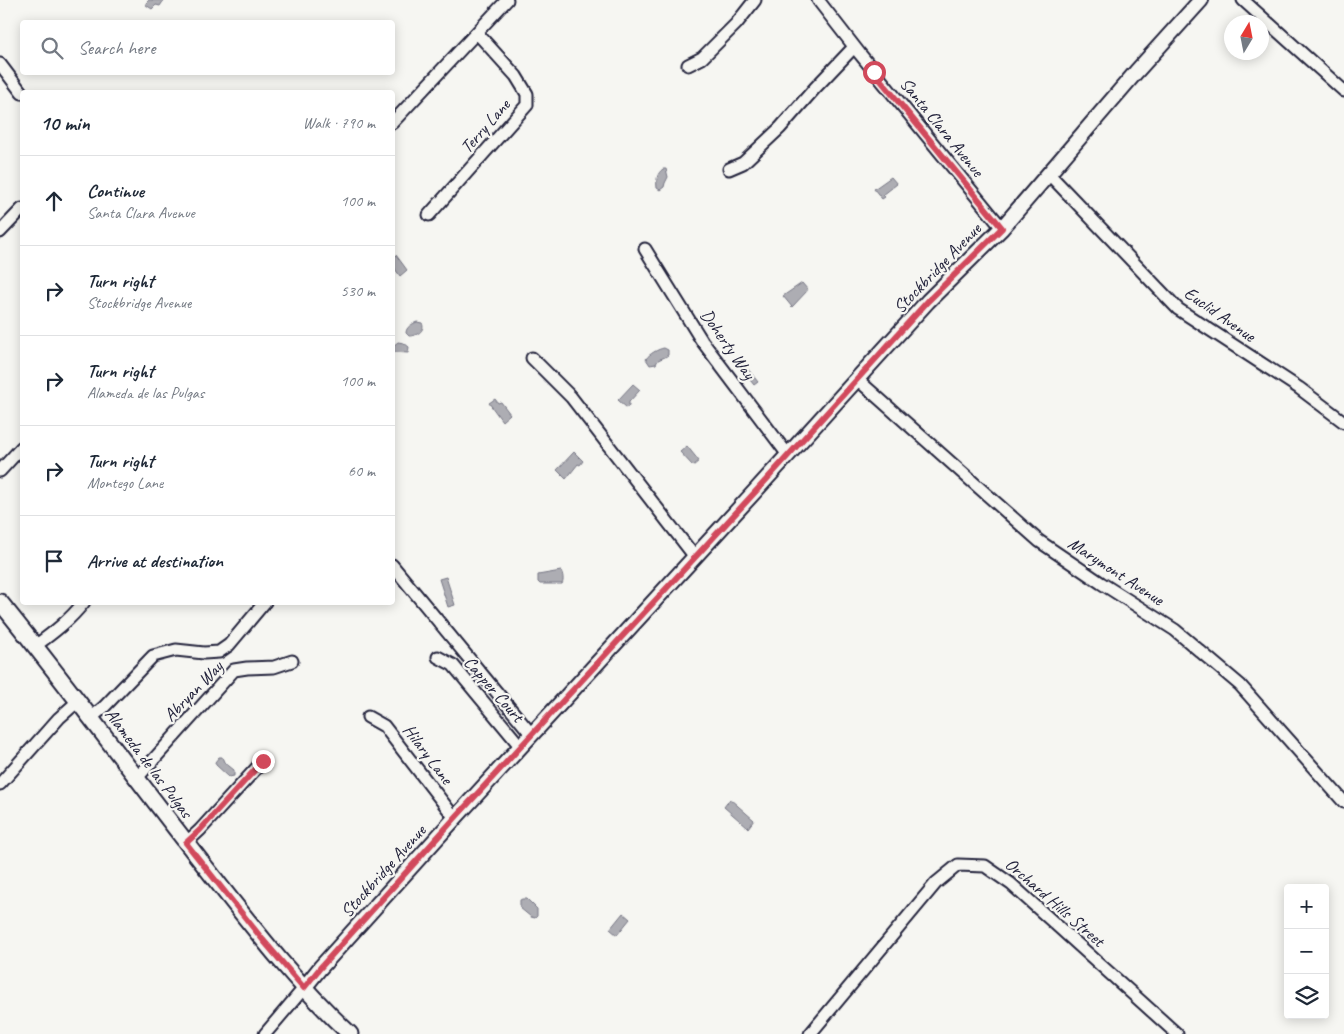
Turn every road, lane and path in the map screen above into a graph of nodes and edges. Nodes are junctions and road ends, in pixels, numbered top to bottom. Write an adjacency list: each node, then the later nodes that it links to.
1 (507, 0): 6 (street)
2 (756, 0): 9 (street)
3 (818, 0): 7 (street, Santa Clara Avenue)
4 (1201, 0): 14 (street, Stockbridge Avenue)
5 (1243, 0): 11 (street)
6 (477, 33): 12 (street); 16 (street, Terry Lane)
7 (854, 47): 13 (street); 17 (street, Santa Clara Avenue)
8 (0, 64): 10 (street)
9 (688, 65)
10 (20, 90)
11 (1344, 91)
12 (395, 121)
13 (729, 169)
14 (1049, 174): 17 (street, Stockbridge Avenue); 22 (street, Euclid Avenue)
15 (20, 210): 18 (street)
16 (429, 215)
17 (1002, 228): 21 (street, Stockbridge Avenue)
18 (0, 232)
19 (645, 249): 24 (street, Doherty Way)
20 (532, 358): 26 (street)
21 (857, 379): 24 (street, Stockbridge Avenue); 42 (street, Marymont Avenue)
22 (1344, 422)
23 (20, 449): 25 (street)
24 (788, 455): 26 (street, Stockbridge Avenue)
25 (0, 471)
26 (695, 557): 37 (street, Stockbridge Avenue)
27 (395, 570): 37 (street)
28 (0, 602): 31 (main road, Alameda de las Pulgas)
29 (82, 605): 31 (street)
30 (262, 605): 36 (street, Abryan Way)
31 (35, 646): 34 (main road, Alameda de las Pulgas)
32 (438, 657): 38 (street, Capper Court)
33 (292, 661): 40 (street, Abryan Way)
34 (77, 702): 36 (main road, Alameda de las Pulgas); 41 (street)
35 (368, 717): 43 (street, Hilary Lane)
36 (91, 718): 40 (main road, Alameda de las Pulgas)
37 (532, 735): 38 (street, Stockbridge Avenue)
38 (521, 747): 43 (street, Stockbridge Avenue)
39 (263, 761): 44 (street)
40 (137, 778): 44 (main road, Alameda de las Pulgas)
41 (0, 784)
42 (1344, 802)
43 (455, 818): 45 (street, Stockbridge Avenue)
44 (186, 843): 45 (main road, Alameda de las Pulgas)
45 (304, 988): 46 (street, Stockbridge Avenue); 47 (main road, Alameda de las Pulgas)
46 (265, 1034)
47 (350, 1034)
48 (810, 1034): 49 (street, Orchard Hills Street)
49 (1177, 1034)

